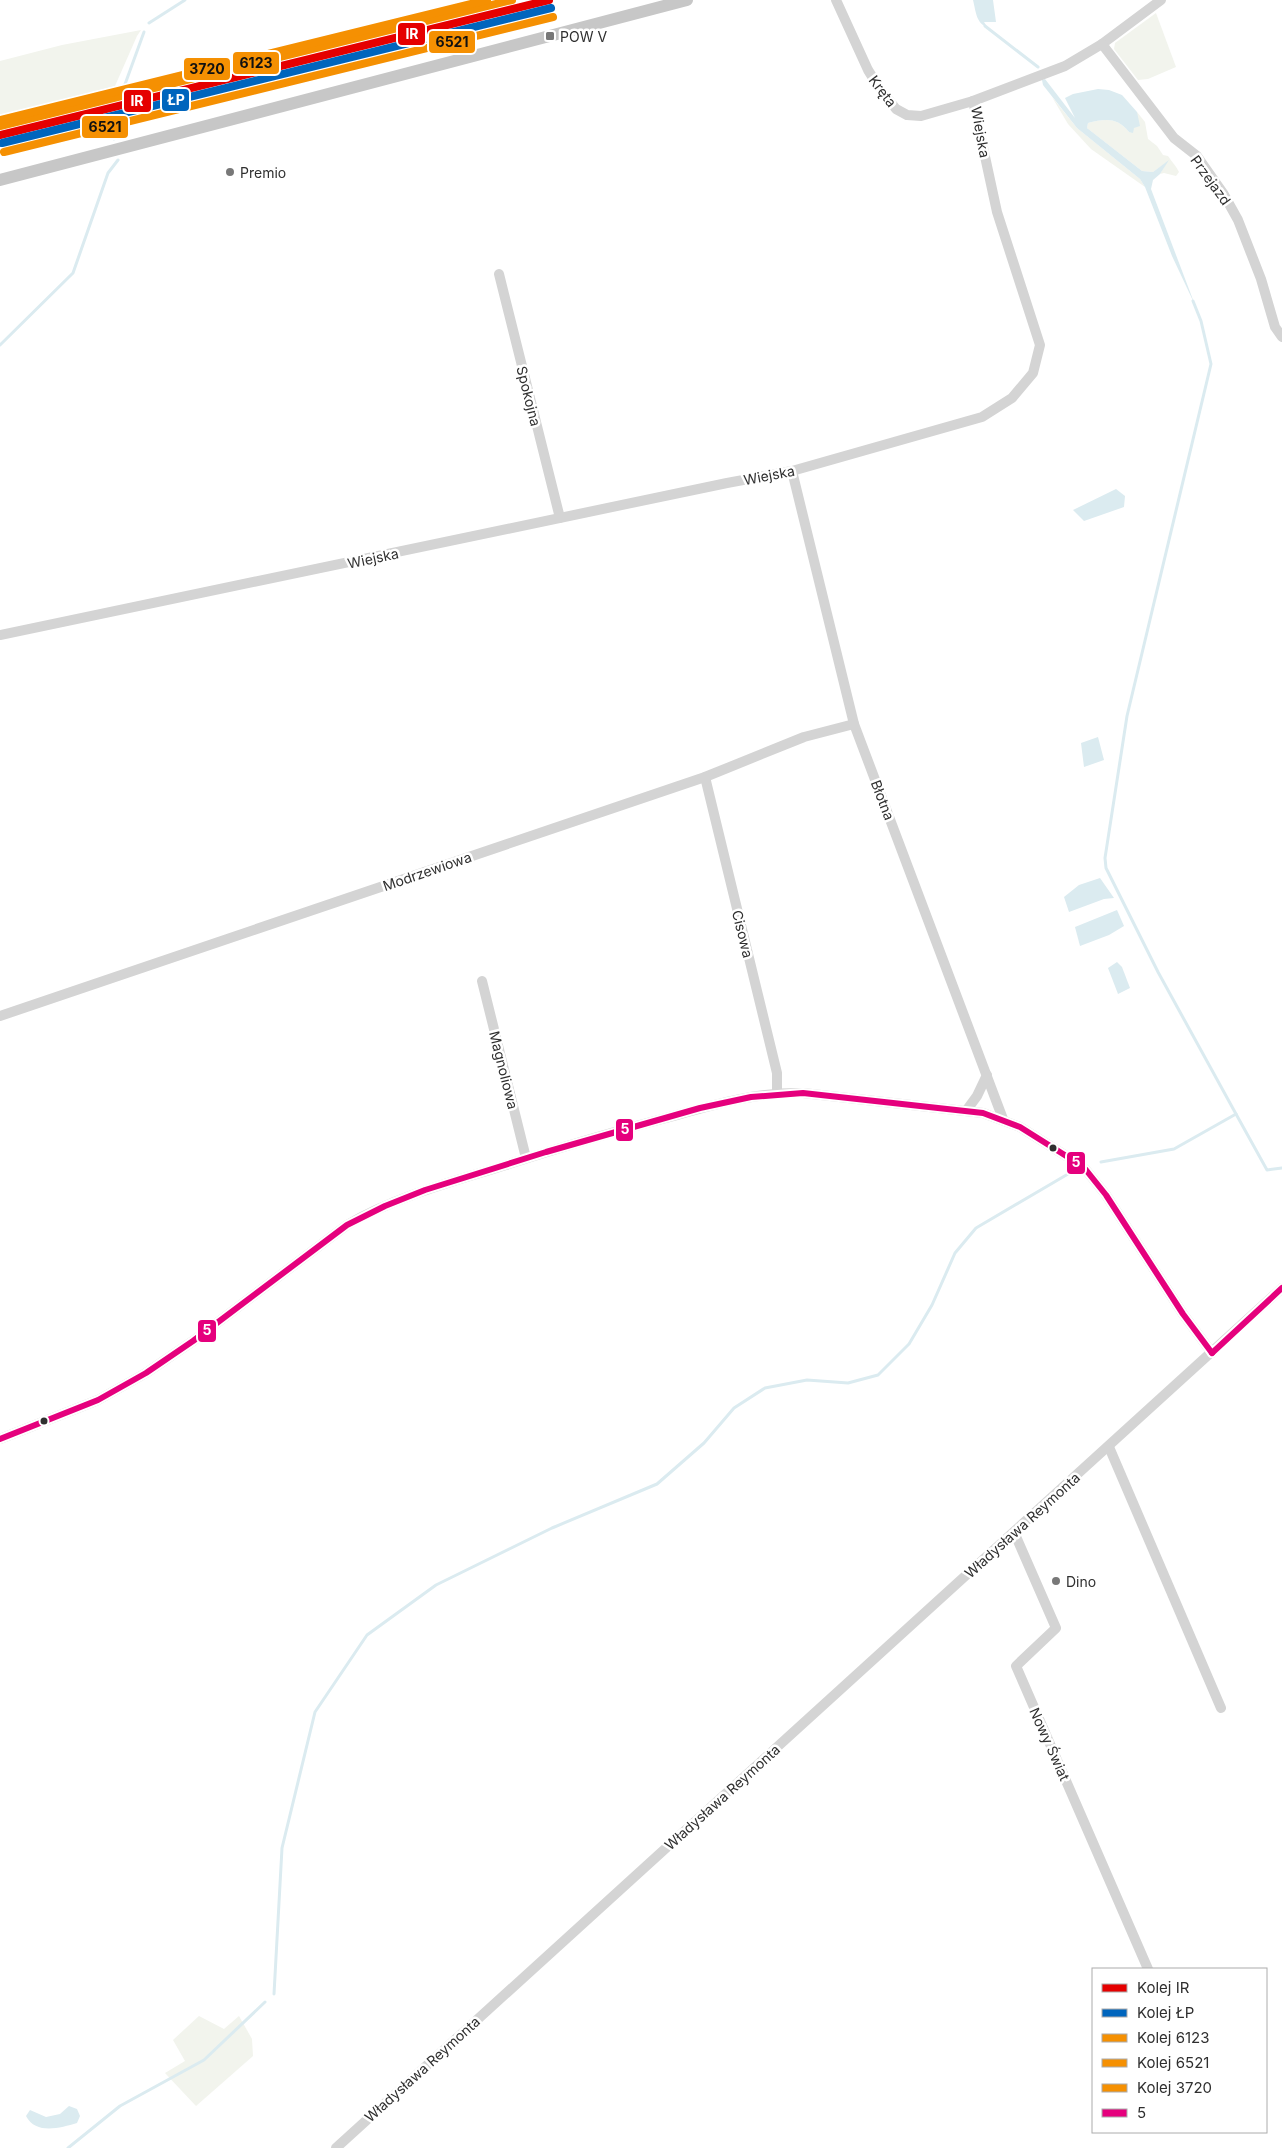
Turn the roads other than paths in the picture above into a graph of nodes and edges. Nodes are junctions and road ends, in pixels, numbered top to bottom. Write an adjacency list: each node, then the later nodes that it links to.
1 (687, 0): 6 (main road)
2 (836, 0): 5 (street, Kręta)
3 (1161, 0): 4 (street, Wiejska)
4 (1102, 44): 5 (street, Wiejska); 8 (street, Przejazd)
5 (973, 101): 9 (street, Wiejska)
6 (0, 180)
7 (499, 274): 10 (street, Spokojna)
8 (1282, 337)
9 (792, 471): 10 (street, Wiejska); 12 (street, Błotna)
10 (560, 518): 11 (street, Wiejska)
11 (0, 634)
12 (854, 724): 13 (street, Modrzewiowa); 16 (street, Błotna)
13 (705, 777): 15 (street, Modrzewiowa); 17 (street, Cisowa)
14 (482, 981): 20 (street, Magnoliowa)
15 (0, 1016)
16 (987, 1075): 18 (street); 19 (street, Błotna)
17 (777, 1092): 18 (street); 20 (street)
18 (966, 1111): 19 (street)
19 (1003, 1119): 22 (street)
20 (526, 1158): 23 (street)
21 (1282, 1288): 22 (street, Władysława Reymonta)
22 (1212, 1353): 24 (street, Władysława Reymonta)
23 (0, 1440)
24 (1109, 1447): 25 (street, Władysława Reymonta); 26 (street)
25 (1014, 1532): 27 (street, Nowy Świat); 28 (street, Władysława Reymonta)
26 (1221, 1708)
27 (1148, 1968)
28 (336, 2148)

